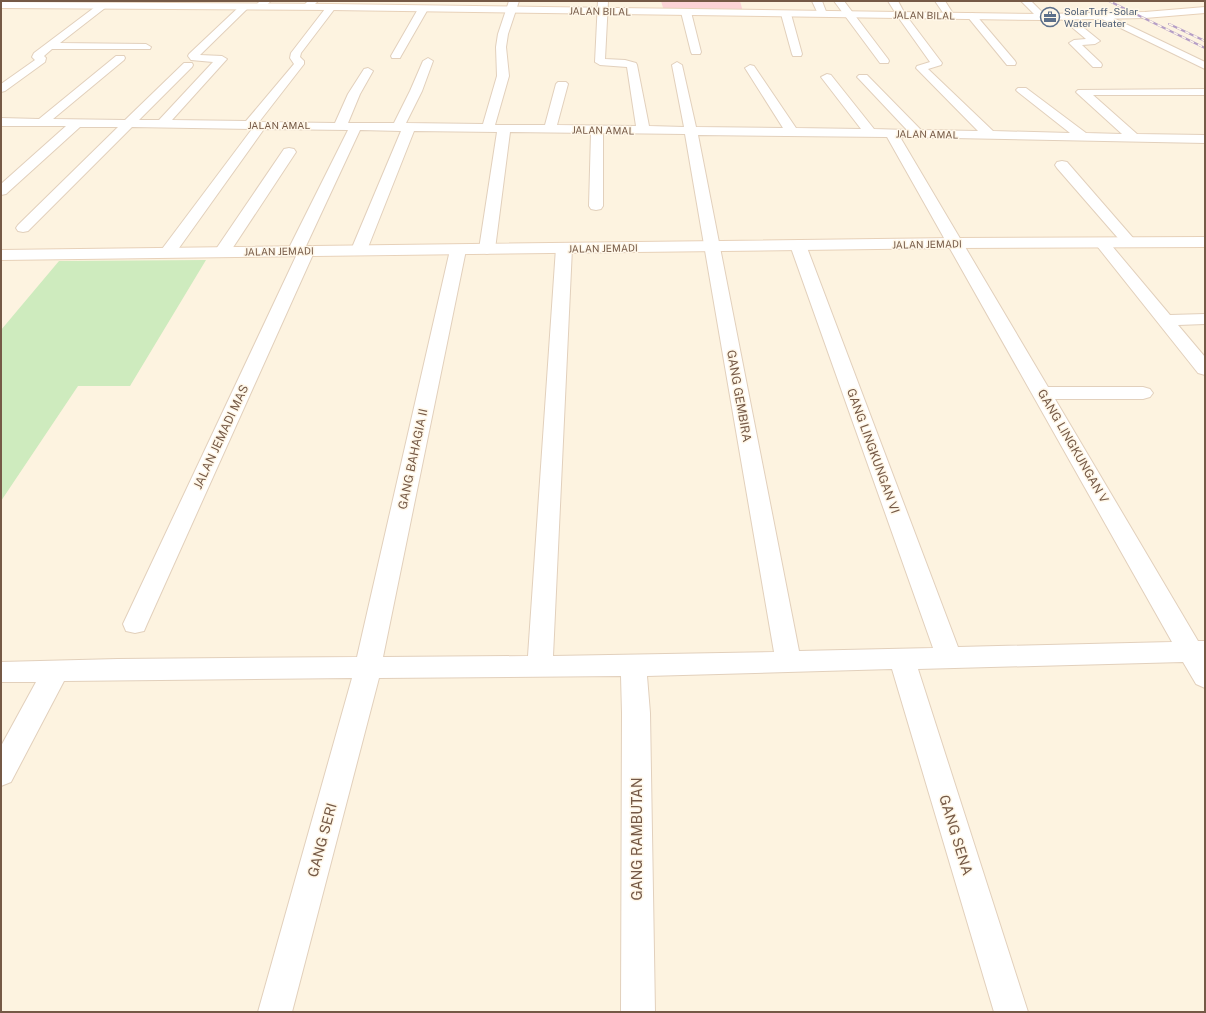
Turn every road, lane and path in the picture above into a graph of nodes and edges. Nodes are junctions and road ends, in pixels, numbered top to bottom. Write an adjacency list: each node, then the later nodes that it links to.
1 (817, 1): 19 (street)
2 (839, 1): 20 (street)
3 (893, 1): 21 (street)
4 (940, 1): 22 (street)
5 (1026, 1): 24 (street)
6 (106, 3): 7 (street, JALAN BILAL); 13 (street, JALAN BILAL); 27 (street)
7 (2, 4)
8 (263, 4): 9 (street, JALAN BILAL); 13 (street, JALAN BILAL)
9 (310, 4): 14 (street, JALAN BILAL)
10 (409, 5): 14 (street, JALAN BILAL); 15 (street, JALAN BILAL)
11 (512, 5): 12 (street, JALAN BILAL); 15 (street, JALAN BILAL); 57 (street)
12 (602, 6): 17 (street, JALAN BILAL); 61 (street)
13 (244, 7): 52 (street)
14 (331, 7): 53 (street)
15 (423, 9): 31 (street)
16 (1205, 10): 26 (street, JALAN BILAL)
17 (686, 12): 18 (street, JALAN BILAL); 29 (street)
18 (786, 14): 19 (street, JALAN BILAL); 30 (street)
19 (822, 14): 20 (street, JALAN BILAL)
20 (848, 14): 21 (street, JALAN BILAL); 34 (street)
21 (901, 15): 22 (street, JALAN BILAL); 67 (street)
22 (949, 15): 23 (street, JALAN BILAL)
23 (972, 16): 24 (street, JALAN BILAL); 35 (street)
24 (1042, 17): 25 (street, JALAN BILAL)
25 (1065, 17): 26 (street, JALAN BILAL); 38 (street)
26 (1106, 17): 39 (street)
27 (50, 46): 28 (street); 45 (street)
28 (146, 47)
29 (696, 52)
30 (797, 54)
31 (396, 56)
32 (120, 58): 48 (street)
33 (428, 61): 56 (street)
34 (884, 61)
35 (1011, 63)
36 (188, 65): 51 (street)
37 (677, 65): 62 (street, GANG GEMBIRA)
38 (1097, 65)
39 (1205, 66)
40 (750, 68): 63 (street)
41 (368, 71): 54 (street)
42 (863, 76): 66 (street)
43 (827, 77): 64 (street)
44 (562, 84): 59 (street)
45 (1, 89)
46 (1022, 90): 68 (street)
47 (1205, 92): 69 (street)
48 (41, 123): 49 (street, JALAN AMAL); 50 (street, JALAN AMAL)
49 (2, 124)
50 (77, 124): 51 (street, JALAN AMAL); 73 (street)
51 (130, 124): 52 (street, JALAN AMAL); 75 (street)
52 (162, 124): 53 (street, JALAN AMAL)
53 (256, 125): 54 (street, JALAN AMAL); 88 (street)
54 (340, 126): 55 (street, JALAN AMAL)
55 (356, 126): 56 (street, JALAN AMAL); 84 (street, JALAN JEMADI MAS)
56 (404, 127): 57 (street, JALAN AMAL); 85 (street)
57 (488, 128): 58 (street, JALAN AMAL)
58 (504, 128): 59 (street, JALAN AMAL); 83 (street)
59 (551, 129): 60 (street, JALAN AMAL)
60 (597, 130): 61 (street, JALAN AMAL); 74 (street)
61 (643, 130): 62 (street, JALAN AMAL)
62 (691, 131): 63 (street, JALAN AMAL); 81 (street, GANG GEMBIRA)
63 (792, 132): 64 (street, JALAN AMAL)
64 (870, 133): 65 (street, JALAN AMAL)
65 (891, 134): 66 (street, JALAN AMAL); 78 (street, GANG LINGKUNGAN V)
66 (918, 134): 67 (street, JALAN AMAL)
67 (989, 135): 68 (street, JALAN AMAL)
68 (1083, 137): 69 (street, JALAN AMAL)
69 (1134, 138): 70 (street, JALAN AMAL)
70 (1205, 139)
71 (289, 152): 87 (street)
72 (1062, 165): 76 (street)
73 (1, 191)
74 (596, 206)
75 (23, 228)
76 (1129, 242): 77 (street, JALAN JEMADI); 79 (street, JALAN JEMADI)
77 (1205, 242)
78 (954, 243): 79 (street, JALAN JEMADI); 80 (street, JALAN JEMADI); 93 (street, GANG LINGKUNGAN V)
79 (1102, 243): 91 (street)
80 (798, 245): 81 (street, JALAN JEMADI); 97 (street, GANG LINGKUNGAN VI)
81 (712, 246): 82 (street, JALAN JEMADI); 99 (street, GANG GEMBIRA)
82 (564, 248): 83 (street, JALAN JEMADI); 100 (street)
83 (487, 249): 86 (street, JALAN JEMADI)
84 (301, 250): 85 (street, JALAN JEMADI); 87 (street, JALAN JEMADI); 95 (street, JALAN JEMADI MAS)
85 (359, 250): 86 (street, JALAN JEMADI)
86 (458, 250): 102 (street, GANG BAHAGIA II)
87 (222, 252): 88 (street, JALAN JEMADI)
88 (167, 253): 89 (street, JALAN JEMADI)
89 (1, 255)
90 (1205, 319): 91 (street)
91 (1164, 320): 92 (street)
92 (1205, 369)
93 (1042, 393): 94 (street); 96 (street, GANG LINGKUNGAN V)
94 (1143, 393)
95 (135, 624)
96 (1197, 651): 97 (street); 105 (street, GANG LINGKUNGAN V)
97 (949, 657): 98 (street)
98 (902, 658): 99 (street); 109 (street, GANG SENA)
99 (788, 661): 101 (street)
100 (540, 666): 101 (street); 102 (street)
101 (633, 666): 108 (street, GANG RAMBUTAN)
102 (368, 668): 104 (street); 107 (street, GANG SERI)
103 (1, 672): 104 (street)
104 (55, 672): 106 (street)
105 (1205, 677)
106 (1, 774)
107 (275, 1012)
108 (638, 1012)
109 (1011, 1012)

